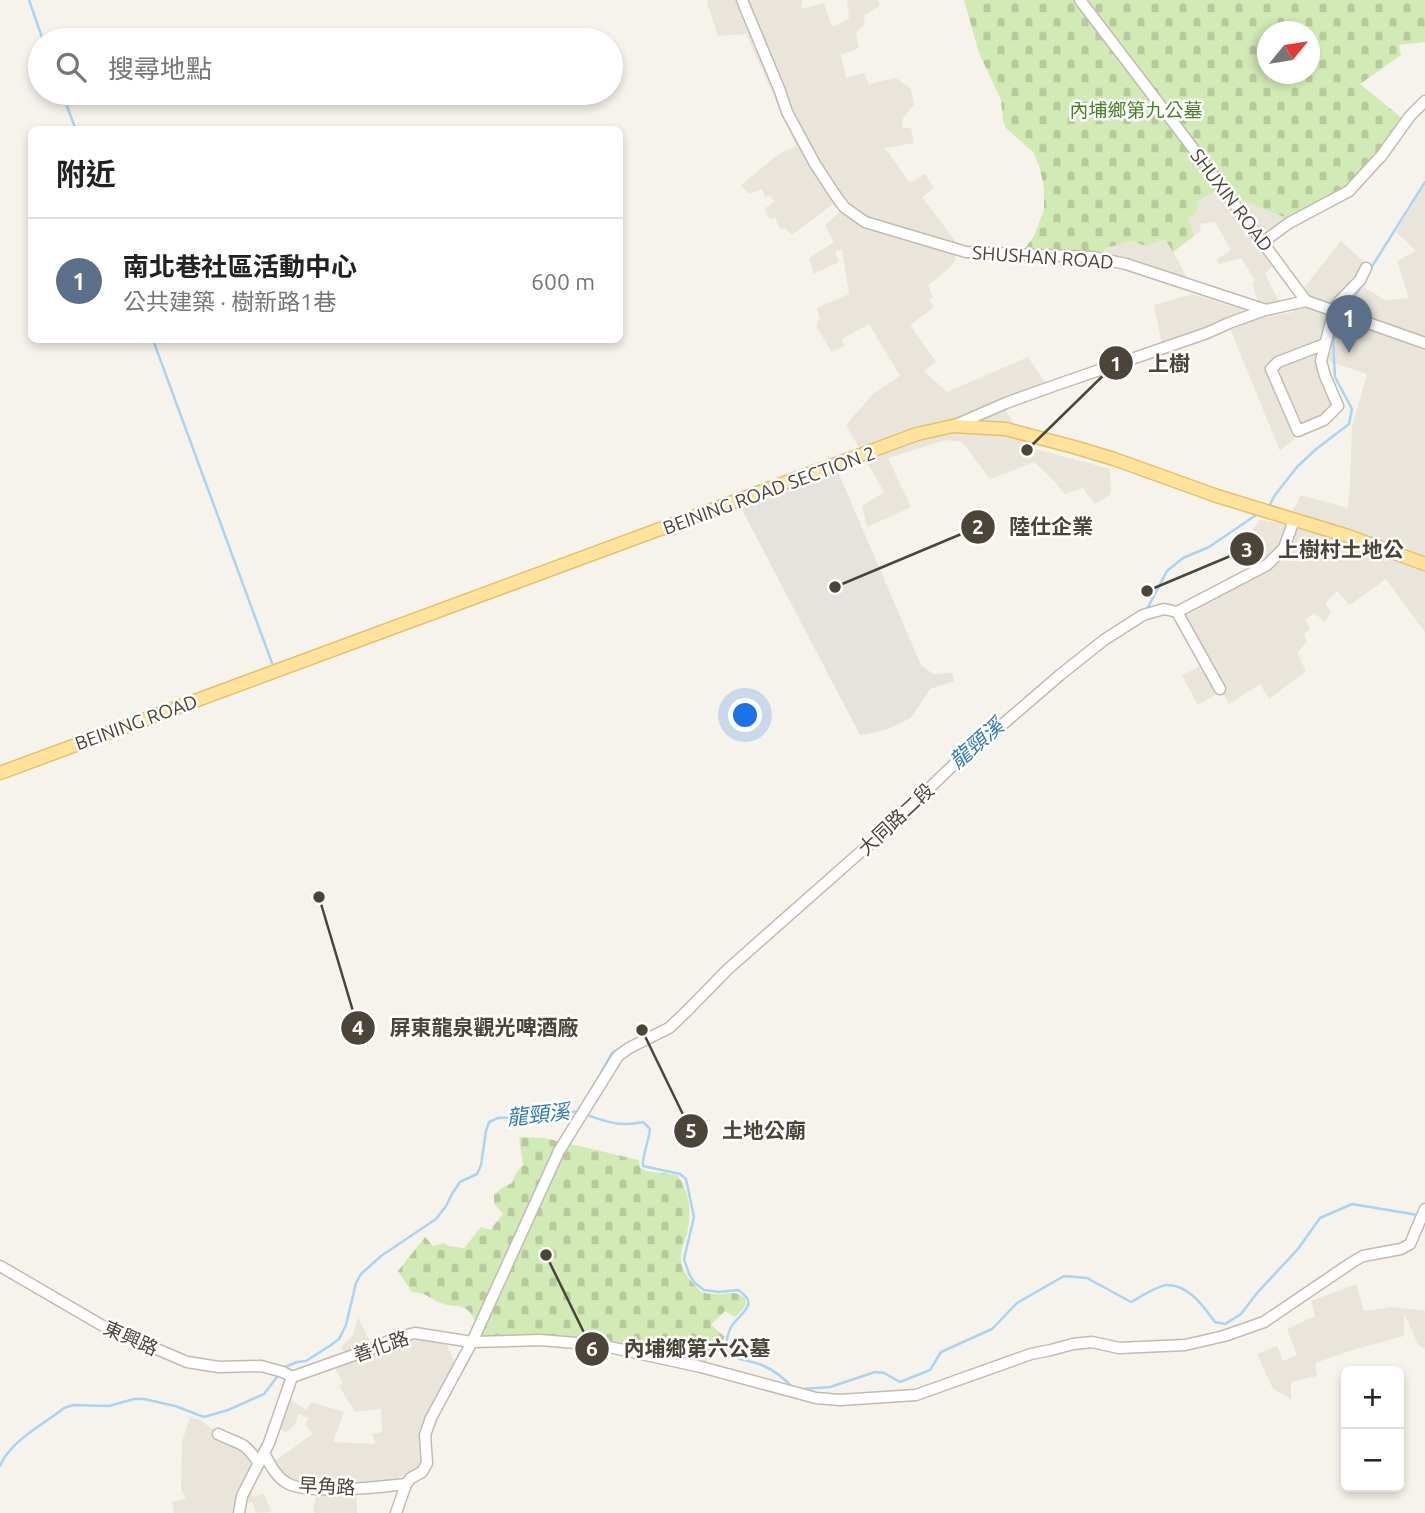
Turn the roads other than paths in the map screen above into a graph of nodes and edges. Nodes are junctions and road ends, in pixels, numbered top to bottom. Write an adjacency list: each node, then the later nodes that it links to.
1 (742, 0): 7 (street, SHUSHAN ROAD)
2 (1080, 0): 4 (street, SHUXIN ROAD)
3 (1425, 101): 4 (street)
4 (1263, 242): 6 (street, SHUXIN ROAD)
5 (1366, 268): 8 (street)
6 (1306, 301): 7 (street); 8 (street)
7 (1266, 310): 11 (street, BEINING ROAD SECTION 2)
8 (1341, 313): 9 (street); 10 (street)
9 (1425, 343)
10 (1325, 344): 10 (street)
11 (953, 426): 12 (main road); 15 (main road, BEINING ROAD SECTION 2)
12 (1294, 520): 13 (main road); 14 (street, 大同路二段)
13 (1425, 564)
14 (1177, 612): 16 (street); 20 (street, 大同路二段)
15 (272, 671): 17 (main road, BEINING ROAD)
16 (1220, 689)
17 (0, 773)
18 (1425, 1209): 20 (street, 善化路)
19 (0, 1266): 21 (street, 東興路)
20 (472, 1342): 21 (street, 善化路); 24 (street, 大同路二段)
21 (284, 1373): 23 (street)
22 (218, 1434): 23 (street, 早角路)
23 (261, 1458): 24 (street, 早角路); 25 (street)
24 (406, 1484): 26 (street)
25 (239, 1513)
26 (396, 1513)

